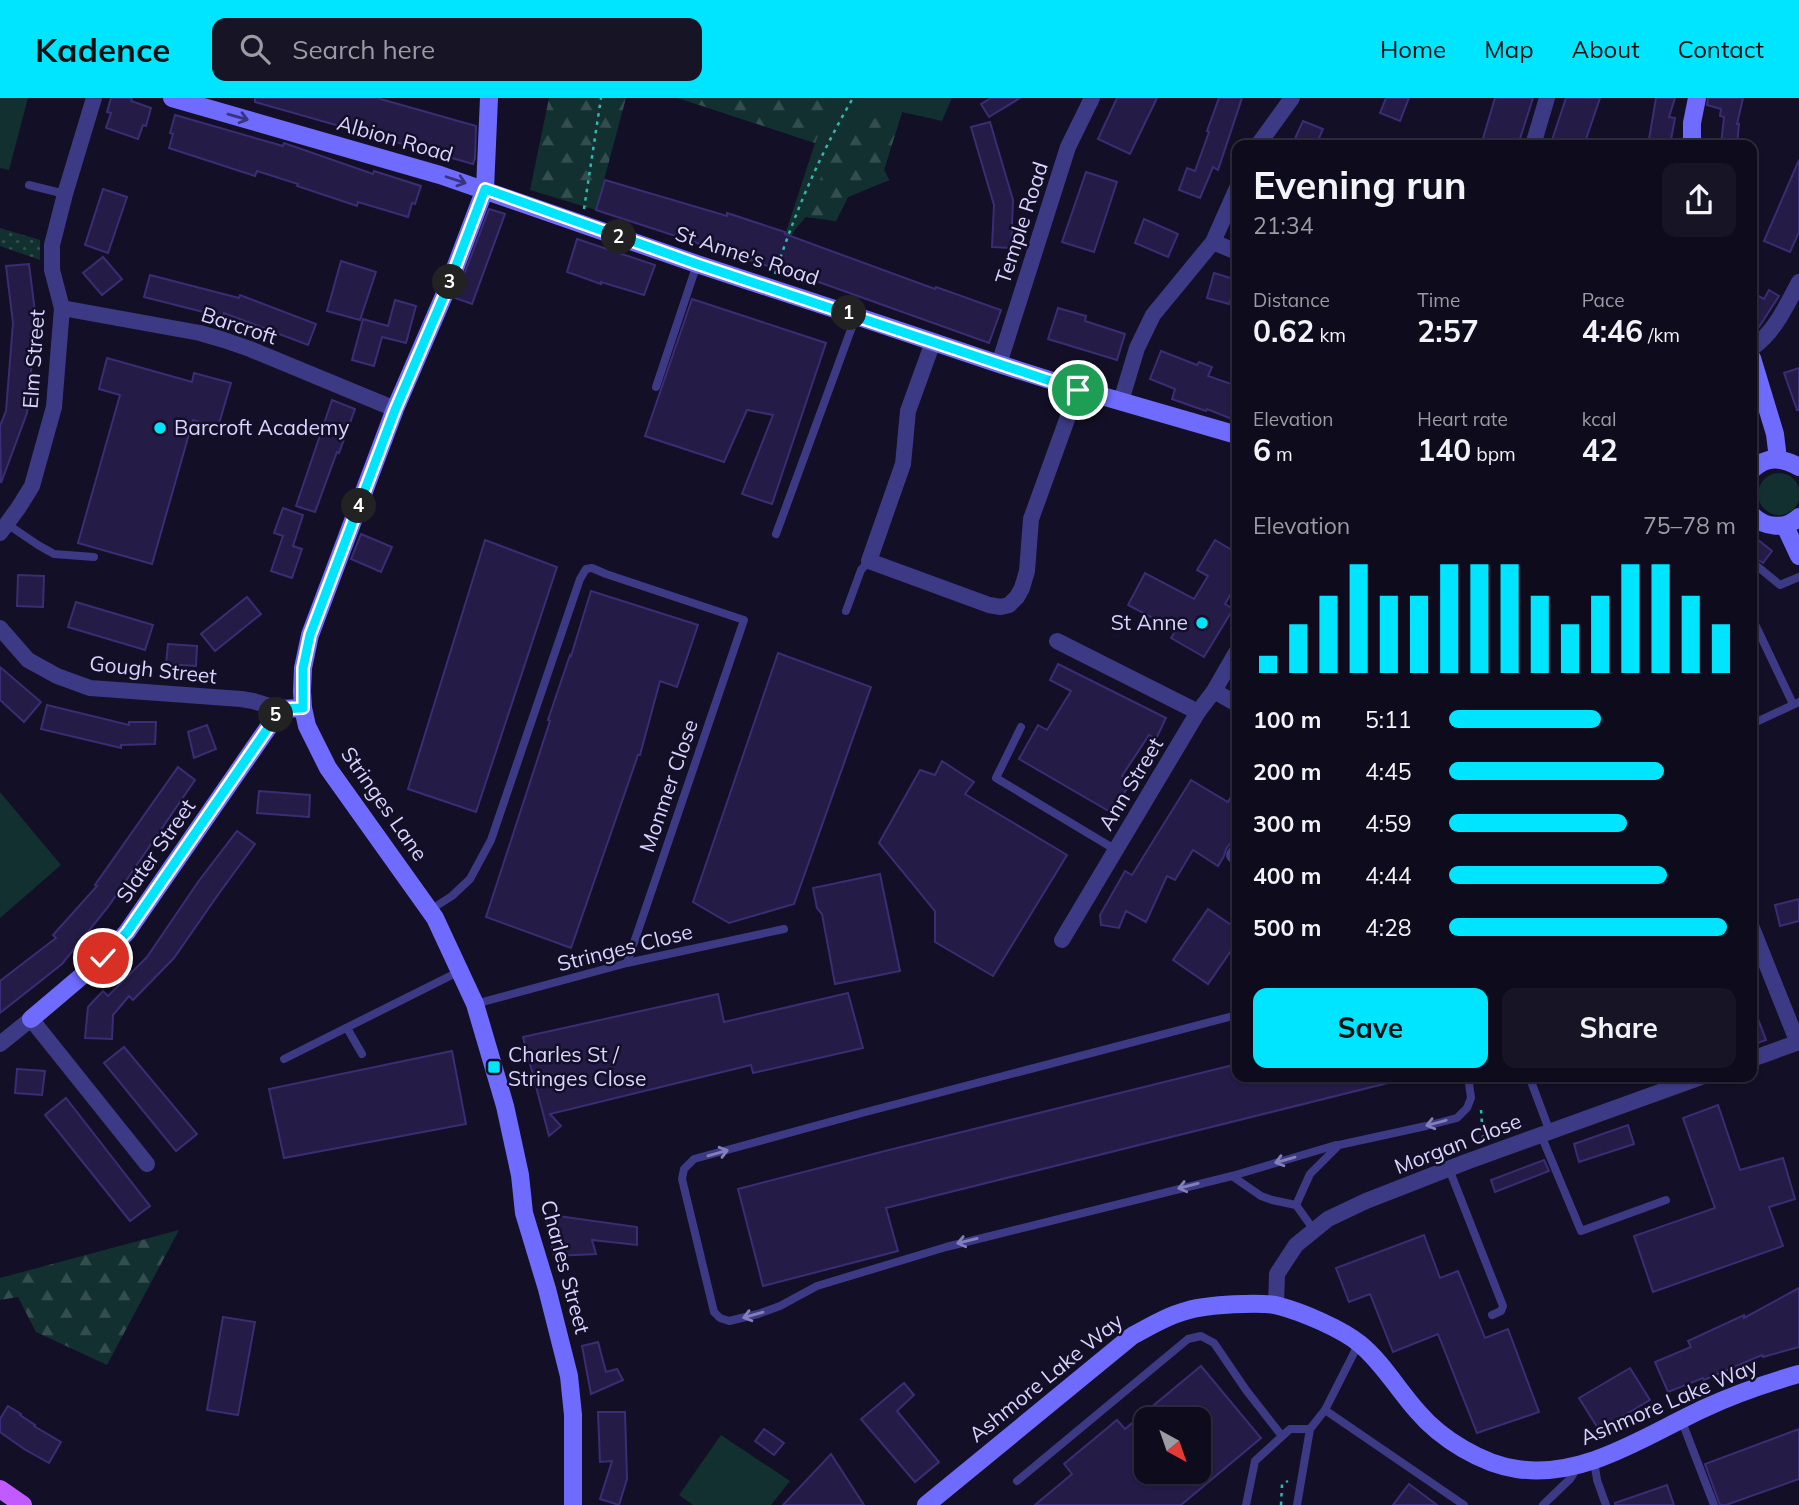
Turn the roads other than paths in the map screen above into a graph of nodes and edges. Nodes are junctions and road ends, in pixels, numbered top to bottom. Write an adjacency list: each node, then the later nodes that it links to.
1 (94, 98): 13 (street, Elm Street)
2 (172, 98): 12 (street, Albion Road, one-way to 12)
3 (489, 98): 12 (street, Stringes Lane)
4 (1092, 98): 23 (street, Temple Road)
5 (1292, 98): 8 (street)
6 (1547, 98): 9 (street)
7 (1696, 98): 10 (street)
8 (1262, 140)
9 (1534, 140)
10 (1692, 140)
11 (29, 185): 13 (lane)
12 (485, 189): 17 (street, St Anne's Road); 28 (street, Stringes Lane)
13 (65, 194): 19 (street, Elm Street)
14 (1232, 199): 15 (street)
15 (1213, 242): 16 (street); 27 (street)
16 (1232, 251)
17 (697, 264): 20 (street, St Anne's Road); 25 (lane)
18 (1799, 282): 22 (street)
19 (62, 308): 28 (street, Barcroft); 35 (street, Elm Street)
20 (856, 316): 21 (street, St Anne's Road); 36 (lane)
21 (933, 342): 23 (street, St Anne's Road); 39 (street)
22 (1757, 344)
23 (999, 364): 26 (street, St Anne's Road)
24 (1757, 375): 30 (street)
25 (656, 387)
26 (1078, 390): 27 (street, St Anne's Road); 39 (street)
27 (1121, 401): 29 (street, St Anne's Road)
28 (395, 410): 50 (street, Stringes Lane)
29 (1232, 434)
30 (1778, 459): 31 (street); 32 (street)
31 (1757, 465)
32 (1799, 467)
33 (1757, 520): 34 (street)
34 (1792, 521): 37 (street)
35 (4, 528): 38 (lane)
36 (776, 534)
37 (1799, 556)
38 (94, 557)
39 (869, 561): 42 (lane)
40 (1757, 566): 41 (lane)
41 (1799, 577)
42 (846, 611)
43 (0, 628): 51 (street, Gough Street)
44 (1757, 628): 49 (lane)
45 (1057, 641): 52 (street)
46 (1232, 660): 47 (street, Ann Street)
47 (1214, 691): 48 (street); 52 (street, Ann Street)
48 (1232, 701)
49 (1796, 703): 53 (lane)
50 (303, 708): 51 (street); 56 (street, Stringes Lane)
51 (279, 709): 64 (street, Slater Street)
52 (1198, 712): 55 (street, Ann Street)
53 (1757, 722)
54 (1021, 727): 55 (lane)
55 (1116, 850): 58 (street, Ann Street)
56 (430, 910): 60 (lane, Monmer Close); 61 (street, Stringes Lane)
57 (785, 929): 60 (lane, Stringes Close)
58 (1062, 940)
59 (1757, 940): 66 (street)
60 (627, 963): 62 (lane, Stringes Close)
61 (460, 971): 62 (street, Stringes Lane); 65 (lane)
62 (475, 1004): 94 (street, Charles Street)
63 (1232, 1016): 78 (lane, one-way to 63)
64 (31, 1019): 67 (street, Slater Street); 76 (street)
65 (347, 1028): 68 (lane); 70 (lane)
66 (1799, 1042): 69 (street)
67 (0, 1044)
68 (362, 1054)
69 (1757, 1057)
70 (284, 1059)
71 (1469, 1082): 75 (lane, one-way to 75)
72 (1531, 1082): 74 (lane)
73 (1685, 1082): 74 (street, Morgan Close)
74 (1546, 1134): 77 (street, Morgan Close); 79 (lane)
75 (1339, 1144): 78 (lane, one-way to 78); 80 (lane)
76 (148, 1164)
77 (1449, 1169): 81 (street, Morgan Close); 83 (lane)
78 (1232, 1175): 80 (lane)
79 (1666, 1200)
80 (1296, 1205): 81 (lane)
81 (1314, 1230): 82 (street, Morgan Close)
82 (1276, 1305): 84 (street, Ashmore Lake Way); 95 (street, Ashmore Lake Way)
83 (1492, 1315)
84 (1359, 1343): 86 (lane); 90 (street, Ashmore Lake Way)
85 (1799, 1374): 87 (street, Ashmore Lake Way)
86 (1325, 1410): 88 (lane); 98 (lane)
87 (1681, 1419): 90 (street, Ashmore Lake Way); 101 (lane)
88 (1310, 1429): 89 (lane); 97 (lane)
89 (1282, 1436): 91 (lane); 96 (lane)
90 (1586, 1463): 99 (lane); 100 (lane)
91 (1017, 1481)
92 (0, 1489): 93 (main road)
93 (23, 1505)
94 (573, 1505)
95 (926, 1505)
96 (1246, 1505)
97 (1297, 1505)
98 (1464, 1505)
99 (1543, 1505)
100 (1606, 1505)
101 (1714, 1505)

